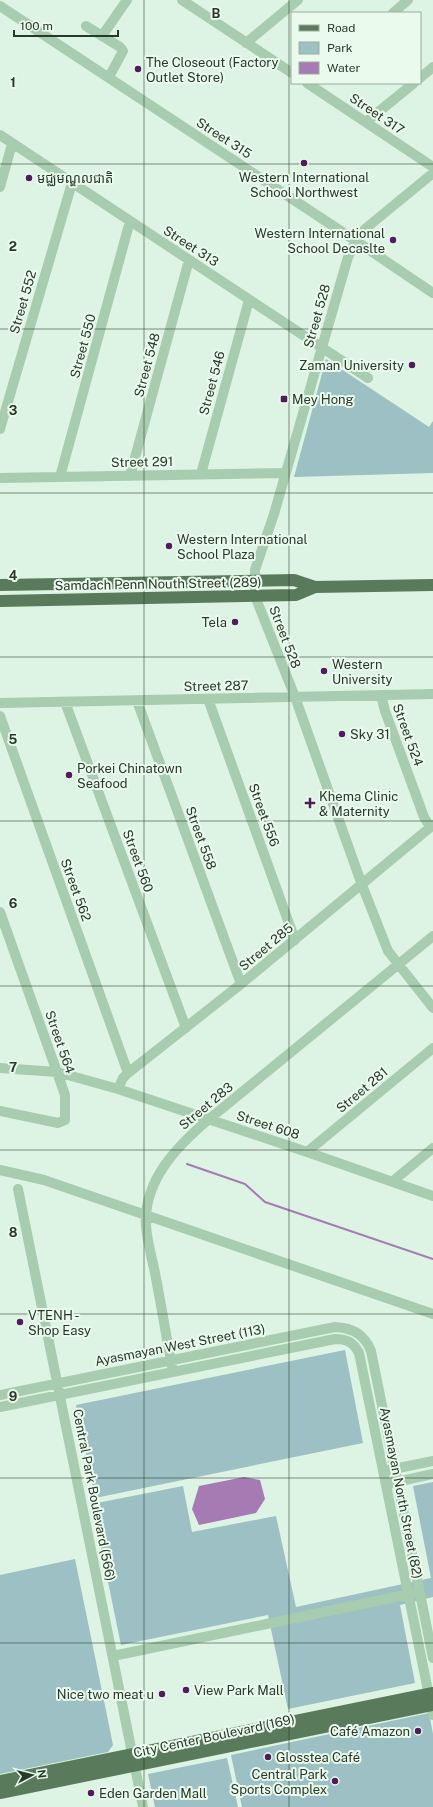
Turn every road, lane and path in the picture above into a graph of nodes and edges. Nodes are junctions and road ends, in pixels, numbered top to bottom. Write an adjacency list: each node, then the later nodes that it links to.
1 (128, 0): 8 (street)
2 (298, 0): 9 (street)
3 (408, 0): 6 (street)
4 (188, 1): 9 (street)
5 (0, 6): 12 (street, Street 315)
6 (394, 12)
7 (86, 26): 8 (street)
8 (102, 36): 12 (street)
9 (246, 43): 11 (street)
10 (433, 67): 13 (street)
11 (291, 72)
12 (109, 77): 24 (street, Street 315)
13 (421, 77)
14 (310, 84): 16 (street, Street 317)
15 (413, 84): 16 (street)
16 (366, 122): 19 (street, Street 317)
17 (0, 135): 18 (street, Street 313)
18 (12, 144): 21 (street, Street 313); 22 (street)
19 (433, 167)
20 (433, 173): 24 (street, Street 528)
21 (72, 183): 23 (street, Street 313); 30 (street, Street 552)
22 (0, 187)
23 (130, 221): 25 (street, Street 313); 34 (street, Street 550)
24 (356, 241): 26 (street, Street 315); 28 (street, Street 528)
25 (189, 260): 27 (street, Street 313); 33 (street, Street 548)
26 (433, 293)
27 (249, 300): 28 (street, Street 313); 32 (street, Street 546)
28 (321, 347): 29 (street, Street 313); 31 (street, Street 528)
29 (368, 378)
30 (0, 429)
31 (285, 472): 32 (street, Street 291); 36 (street, Street 528)
32 (201, 474): 33 (street, Street 291)
33 (130, 476): 34 (street, Street 291)
34 (60, 477): 35 (street, Street 291)
35 (0, 478)
36 (255, 581): 37 (main road, Samdach Penn Nouth Street (289)); 39 (main road, Samdach Penn Nouth Street (289)); 40 (street, Street 528)
37 (0, 585)
38 (433, 585): 39 (main road, Samdach Penn Nouth Street (289))
39 (315, 587): 40 (main road, Samdach Penn Nouth Street (289))
40 (255, 596): 41 (main road, Samdach Penn Nouth Street (289)); 44 (street, Street 528)
41 (0, 601)
42 (433, 694): 43 (street, Street 287)
43 (381, 695): 44 (street, Street 287); 50 (street, Street 524)
44 (295, 697): 45 (street, Street 287); 51 (street, Street 528)
45 (208, 699): 46 (street, Street 287); 54 (street, Street 556)
46 (137, 700): 47 (street, Street 287); 56 (street, Street 558)
47 (65, 702): 48 (street, Street 287); 58 (street, Street 560)
48 (0, 703)
49 (0, 716): 62 (street, Street 562)
50 (432, 826): 51 (street, Street 285)
51 (362, 885): 54 (street, Street 285); 55 (street, Street 528)
52 (0, 912): 61 (street, Street 564)
53 (433, 936): 55 (street, Street 283)
54 (296, 940): 56 (street, Street 285)
55 (398, 965): 57 (street, Street 528); 65 (street, Street 283)
56 (241, 984): 58 (street, Street 285)
57 (433, 1008)
58 (186, 1028): 62 (street, Street 285)
59 (433, 1048): 67 (street, Street 281)
60 (0, 1068): 61 (street, Street 608)
61 (57, 1072): 63 (street, Street 608); 64 (street, Street 564)
62 (128, 1072): 63 (street, Street 285)
63 (118, 1089): 65 (street, Street 608)
64 (0, 1111)
65 (208, 1120): 67 (street, Street 608); 72 (street, Street 283)
66 (433, 1148): 69 (street)
67 (308, 1152): 69 (street, Street 608)
68 (0, 1170): 72 (street)
69 (393, 1181): 71 (street, Street 608)
70 (18, 1189): 80 (street, Central Park Boulevard (566))
71 (433, 1196)
72 (146, 1214): 73 (street); 78 (street, Street 283)
73 (433, 1314)
74 (363, 1338): 75 (street, Ayasmayan West Street (113)); 85 (street, Ayasmayan North Street (82))
75 (255, 1343): 77 (street); 78 (street, Ayasmayan West Street (113))
76 (356, 1347): 77 (street, Ayasmayan West Street (113)); 86 (street, Ayasmayan North Street (82))
77 (258, 1355): 79 (street, Ayasmayan West Street (113))
78 (171, 1360): 79 (street, Street 283); 80 (street, Ayasmayan West Street (113))
79 (174, 1372): 82 (street, Ayasmayan West Street (113))
80 (58, 1383): 81 (street, Ayasmayan West Street (113)); 82 (street, Central Park Boulevard (566))
81 (0, 1395)
82 (61, 1395): 83 (street, Ayasmayan West Street (113)); 92 (street, Central Park Boulevard (566))
83 (0, 1407)
84 (433, 1461): 85 (street)
85 (395, 1469): 86 (street); 88 (street, Ayasmayan North Street (82))
86 (383, 1471): 89 (street, Ayasmayan North Street (82))
87 (433, 1474): 88 (street)
88 (397, 1482): 89 (street); 90 (street, Ayasmayan North Street (82))
89 (386, 1484): 91 (street, Ayasmayan North Street (82))
90 (420, 1592): 91 (street); 93 (street, Ayasmayan North Street (82))
91 (409, 1594): 92 (street); 94 (street, Ayasmayan North Street (82))
92 (113, 1656): 95 (street, Central Park Boulevard (566))
93 (433, 1658)
94 (432, 1703): 95 (main road, City Center Boulevard (169))
95 (134, 1760): 96 (main road, City Center Boulevard (169)); 97 (main road, City Center Boulevard (169)); 98 (street, Central Park Boulevard (566))
96 (0, 1781)
97 (0, 1794)
98 (143, 1807)

